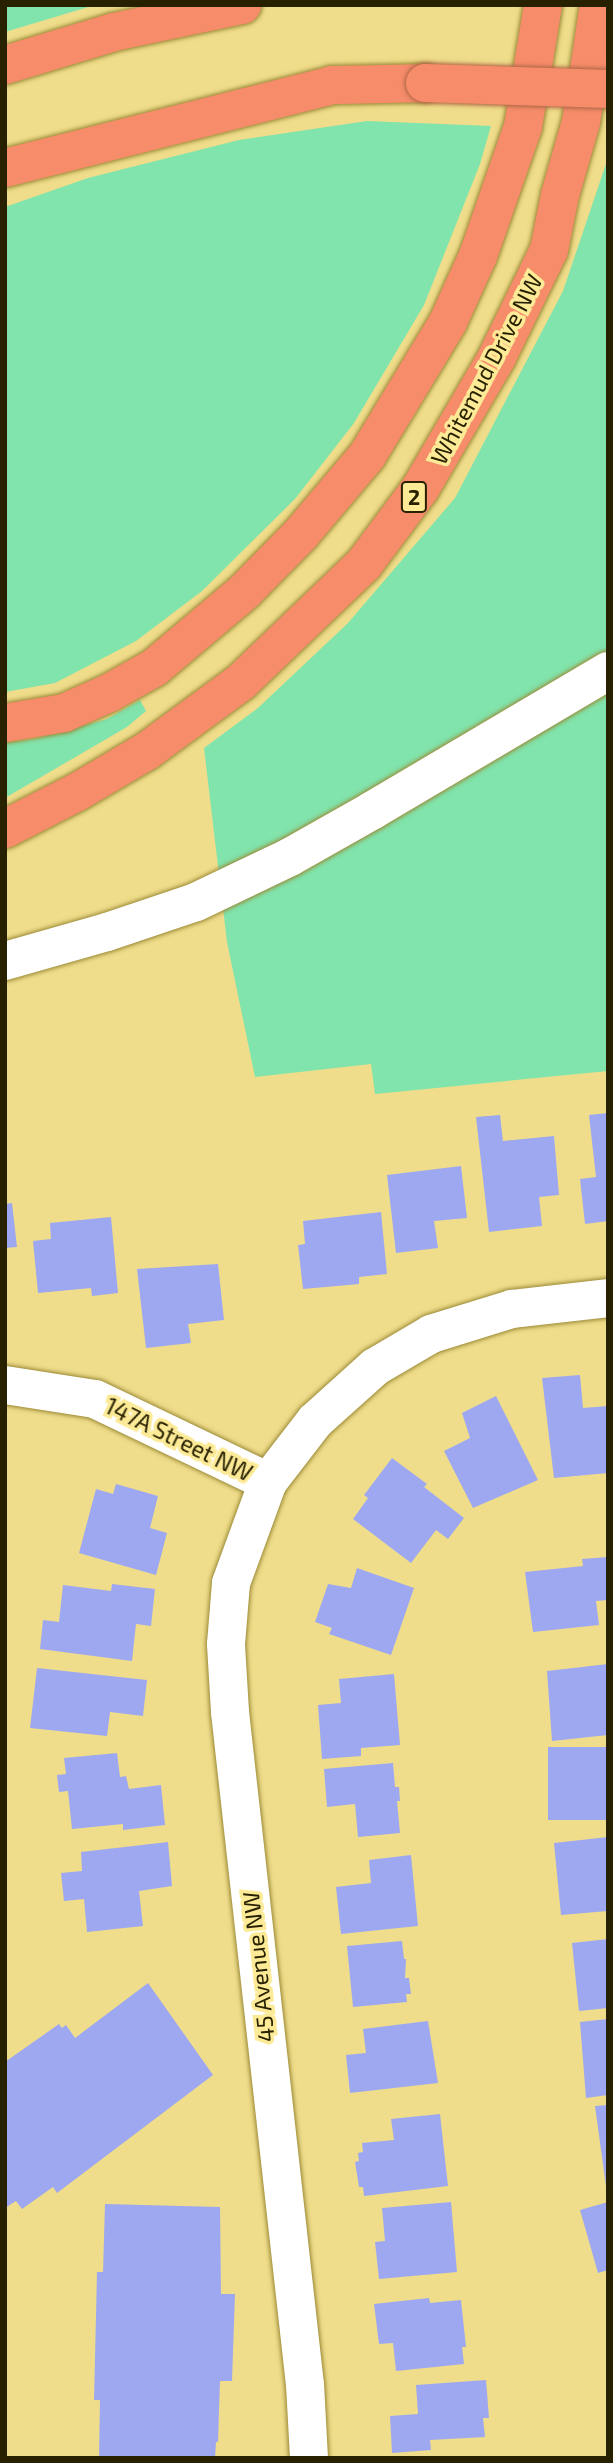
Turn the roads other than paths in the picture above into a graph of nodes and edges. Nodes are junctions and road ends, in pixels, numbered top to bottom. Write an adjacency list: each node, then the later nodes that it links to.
1 (242, 5): 4 (highway)
2 (543, 5): 8 (highway)
3 (599, 5): 9 (highway, Whitemud Drive NW / 2)
4 (5, 65)
5 (608, 89): 6 (highway, bridge)
6 (5, 168)
7 (608, 671): 10 (street)
8 (5, 723)
9 (5, 829)
10 (5, 961)
11 (608, 1298): 13 (street, 45 Avenue NW)
12 (5, 1385): 13 (street, 147A Street NW)
13 (268, 1482): 14 (street, 45 Avenue NW)
14 (309, 2458)

